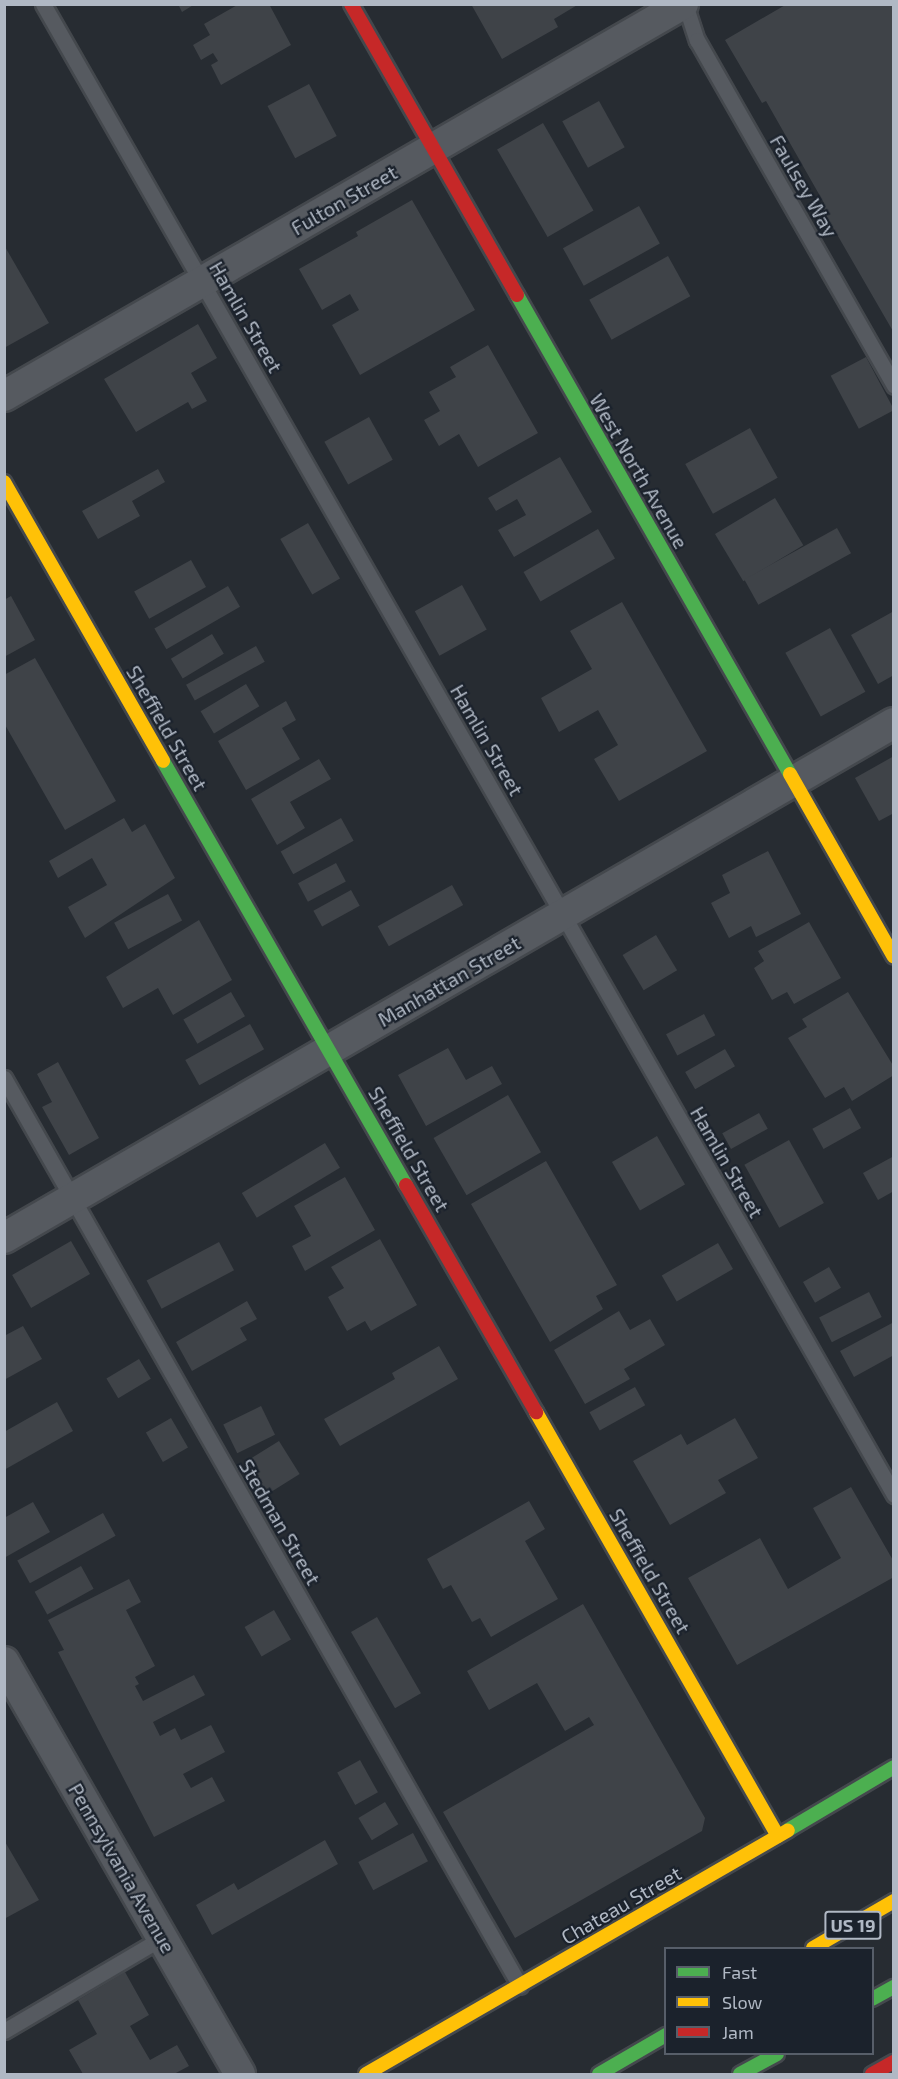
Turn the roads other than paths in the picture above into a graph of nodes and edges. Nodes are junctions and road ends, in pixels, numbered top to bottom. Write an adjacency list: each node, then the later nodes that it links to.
1 (43, 4): 5 (lane, Hamlin Street)
2 (351, 4): 4 (main road, West North Avenue)
3 (684, 4): 4 (street, Fulton Street); 6 (lane, Faulsey Way)
4 (433, 149): 5 (street, Fulton Street); 10 (main road, West North Avenue)
5 (202, 282): 7 (street, Fulton Street); 11 (lane, Hamlin Street)
6 (894, 386)
7 (4, 396)
8 (4, 482): 13 (main road, Sheffield Street)
9 (894, 723): 10 (street, Manhattan Street)
10 (794, 782): 11 (street, Manhattan Street); 12 (main road, West North Avenue)
11 (562, 915): 13 (street, Manhattan Street); 17 (lane, Hamlin Street)
12 (894, 957)
13 (329, 1050): 15 (street, Manhattan Street); 20 (main road, Sheffield Street)
14 (4, 1078): 15 (lane, Stedman Street)
15 (73, 1198): 16 (street, Manhattan Street); 24 (lane, Stedman Street)
16 (4, 1238)
17 (894, 1495)
18 (4, 1662): 22 (street, Pennsylvania Avenue)
19 (894, 1767): 20 (main road, Chateau Street)
20 (778, 1836): 24 (main road, Chateau Street)
21 (894, 1901): 23 (main road, US 19)
22 (162, 1938): 27 (lane); 31 (street, Pennsylvania Avenue)
23 (815, 1947)
24 (520, 1986): 32 (main road, Chateau Street)
25 (894, 1987): 26 (main road)
26 (874, 1998)
27 (4, 2031)
28 (664, 2036): 33 (main road)
29 (775, 2055): 34 (main road)
30 (894, 2062): 35 (main road)
31 (240, 2074)
32 (366, 2074)
33 (599, 2074)
34 (740, 2074)
35 (872, 2074)

